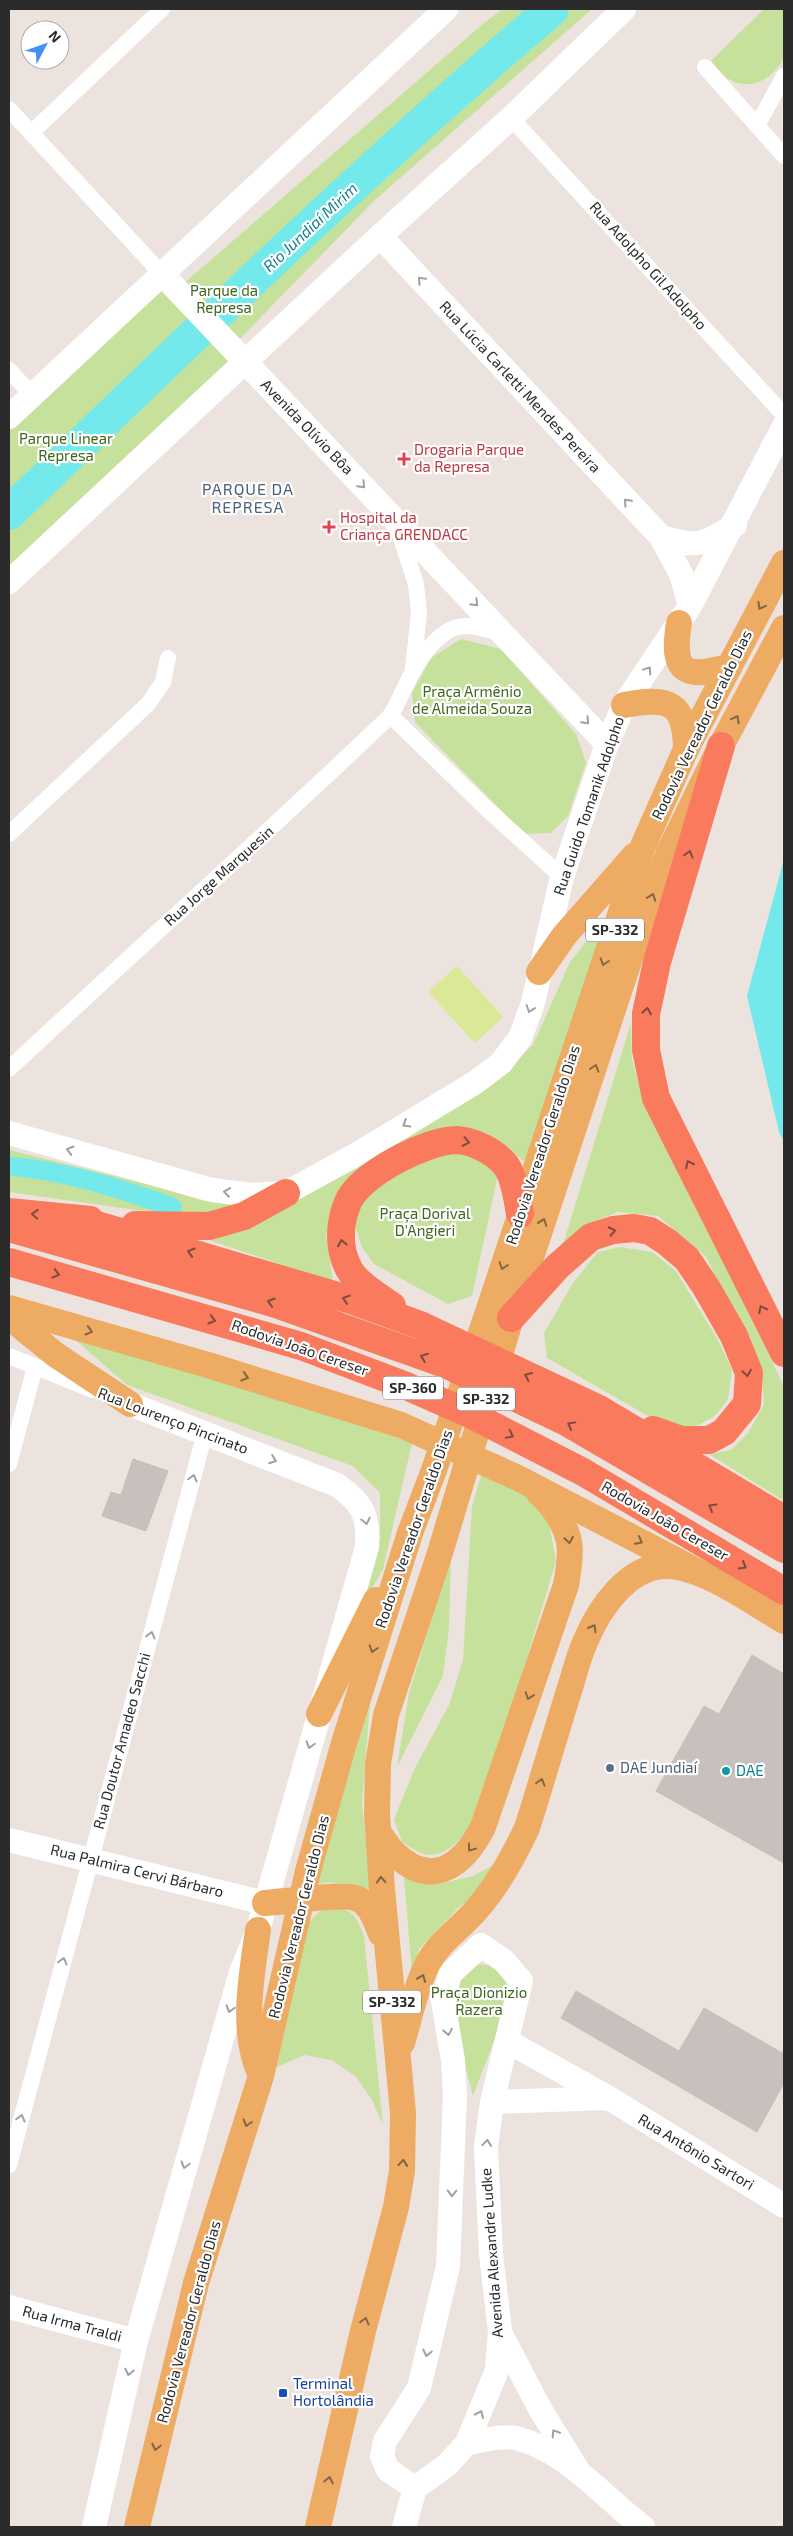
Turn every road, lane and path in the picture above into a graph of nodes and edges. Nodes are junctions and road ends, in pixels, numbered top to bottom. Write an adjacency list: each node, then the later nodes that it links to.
1 (162, 9): 9 (street)
2 (446, 9): 12 (street)
3 (624, 9): 7 (street)
4 (705, 67): 8 (street)
5 (784, 76): 8 (street)
6 (9, 109): 9 (street, Avenida Olívio Bôa)
7 (511, 118): 11 (street); 16 (street, Rua Adolpho Gil Adolpho)
8 (757, 126): 10 (street)
9 (31, 133): 12 (street, Avenida Olívio Bôa)
10 (784, 156)
11 (380, 236): 13 (street); 21 (street, Rua Lúcia Carletti Mendes Pereira, one-way to 11)
12 (162, 274): 13 (street, Avenida Olívio Bôa); 15 (street)
13 (244, 361): 19 (street, Avenida Olívio Bôa, one-way to 19); 23 (street)
14 (9, 370): 15 (street)
15 (32, 395): 17 (street)
16 (784, 415)
17 (9, 416)
18 (784, 426): 20 (street, Rua Guido Tomanik Adolpho)
19 (396, 520): 26 (street, Avenida Olívio Bôa, one-way to 26); 29 (street, Rua Jorge Marquesin)
20 (734, 525): 21 (street); 24 (street, Rua Guido Tomanik Adolpho)
21 (661, 537): 24 (street, Rua Lúcia Carletti Mendes Pereira)
22 (784, 563): 28 (main road, Rodovia Vereador Geraldo Dias / SP-332, one-way to 28)
23 (9, 582)
24 (685, 615): 28 (main road); 30 (street, Rua Guido Tomanik Adolpho, one-way to 24)
25 (784, 628): 33 (main road, Rodovia Vereador Geraldo Dias / SP-332, one-way to 25)
26 (508, 637): 29 (street, Rua Jorge Marquesin); 32 (street, Avenida Olívio Bôa, one-way to 32)
27 (168, 658): 35 (street)
28 (730, 666): 34 (main road, Rodovia Vereador Geraldo Dias / SP-332)
29 (413, 670): 31 (street, Rua Jorge Marquesin)
30 (624, 705): 32 (street, Rua Guido Tomanik Adolpho); 34 (main road)
31 (391, 716): 37 (street); 39 (street, Rua Jorge Marquesin)
32 (607, 744): 37 (street, Rua Guido Tomanik Adolpho)
33 (721, 746): 49 (main road, Rodovia Vereador Geraldo Dias / SP-332, one-way to 33); 51 (highway, one-way to 33)
34 (686, 749): 36 (main road, Rodovia Vereador Geraldo Dias / SP-332)
35 (9, 834)
36 (643, 846): 38 (main road); 43 (main road, Rodovia Vereador Geraldo Dias / SP-332, one-way to 43)
37 (562, 877): 38 (street, Rua Guido Tomanik Adolpho)
38 (538, 972): 41 (street, Rua Guido Tomanik Adolpho, one-way to 41)
39 (9, 1069)
40 (9, 1133): 41 (street, one-way to 40)
41 (286, 1193): 44 (highway)
42 (9, 1212): 44 (highway, one-way to 42)
43 (520, 1214): 49 (main road, Rodovia Vereador Geraldo Dias / SP-332, one-way to 49); 50 (highway, one-way to 43)
44 (73, 1218): 50 (highway, one-way to 44)
45 (9, 1228): 61 (highway, SP-360, one-way to 45)
46 (9, 1262): 63 (highway, Rodovia João Cereser / SP-360, one-way to 63)
47 (9, 1308): 58 (main road, one-way to 58)
48 (9, 1317): 54 (main road)
49 (499, 1317): 55 (highway, one-way to 55); 60 (main road, Rodovia Vereador Geraldo Dias / SP-332); 66 (main road, Rodovia Vereador Geraldo Dias / SP-332)
50 (420, 1325): 55 (highway, one-way to 50)
51 (784, 1352)
52 (9, 1356): 53 (street, Rua Lourenço Pincinato)
53 (35, 1367): 54 (street, Rua Lourenço Pincinato); 57 (street)
54 (130, 1404): 56 (street, Rua Lourenço Pincinato)
55 (599, 1409): 59 (highway)
56 (205, 1433): 65 (street, Rua Lourenço Pincinato, one-way to 65); 68 (street, Rua Doutor Amadeo Sacchi, one-way to 56)
57 (9, 1464)
58 (518, 1478): 62 (main road, one-way to 62); 66 (main road, one-way to 66)
59 (784, 1519)
60 (410, 1533): 65 (main road); 69 (main road, Rodovia Vereador Geraldo Dias / SP-332, one-way to 69)
61 (784, 1549)
62 (710, 1578): 64 (main road); 74 (main road, one-way to 62)
63 (784, 1591)
64 (784, 1621)
65 (319, 1714): 70 (street, Rua Lourenço Pincinato, one-way to 70)
66 (379, 1833): 72 (main road, Rodovia Vereador Geraldo Dias / SP-332, one-way to 66)
67 (9, 1840): 68 (street, Rua Palmira Cervi Bárbaro)
68 (90, 1861): 70 (street, Rua Palmira Cervi Bárbaro); 78 (street, Rua Doutor Amadeo Sacchi, one-way to 68)
69 (301, 1901): 70 (main road); 72 (main road); 75 (main road, Rodovia Vereador Geraldo Dias / SP-332)
70 (265, 1903): 71 (street, Rua Lourenço Pincinato)
71 (258, 1930): 75 (main road); 82 (street, Rua Lourenço Pincinato, one-way to 82)
72 (388, 1951): 74 (main road, Rodovia Vereador Geraldo Dias / SP-332)
73 (507, 2041): 76 (street, Rua Antônio Sartori); 77 (street, Avenida Alexandre Ludke); 85 (street, Avenida Alexandre Ludke, one-way to 85)
74 (398, 2058): 89 (main road, Rodovia Vereador Geraldo Dias / SP-332, one-way to 74)
75 (261, 2076): 88 (main road, Rodovia Vereador Geraldo Dias / SP-332, one-way to 88)
76 (609, 2098): 77 (street); 79 (street, Rua Antônio Sartori)
77 (492, 2102): 81 (street, Avenida Alexandre Ludke, one-way to 77)
78 (9, 2165)
79 (784, 2206)
80 (9, 2307): 82 (street, Rua Irma Traldi)
81 (500, 2331): 83 (street, Avenida Alexandre Ludke, one-way to 81); 84 (street, one-way to 81)
82 (136, 2341): 87 (street, Rua Lourenço Pincinato, one-way to 87)
83 (467, 2443): 84 (street); 85 (street, Avenida Alexandre Ludke)
84 (580, 2474): 90 (street)
85 (415, 2488): 86 (street)
86 (409, 2524)
87 (94, 2527)
88 (137, 2527)
89 (318, 2527)
90 (644, 2527)

